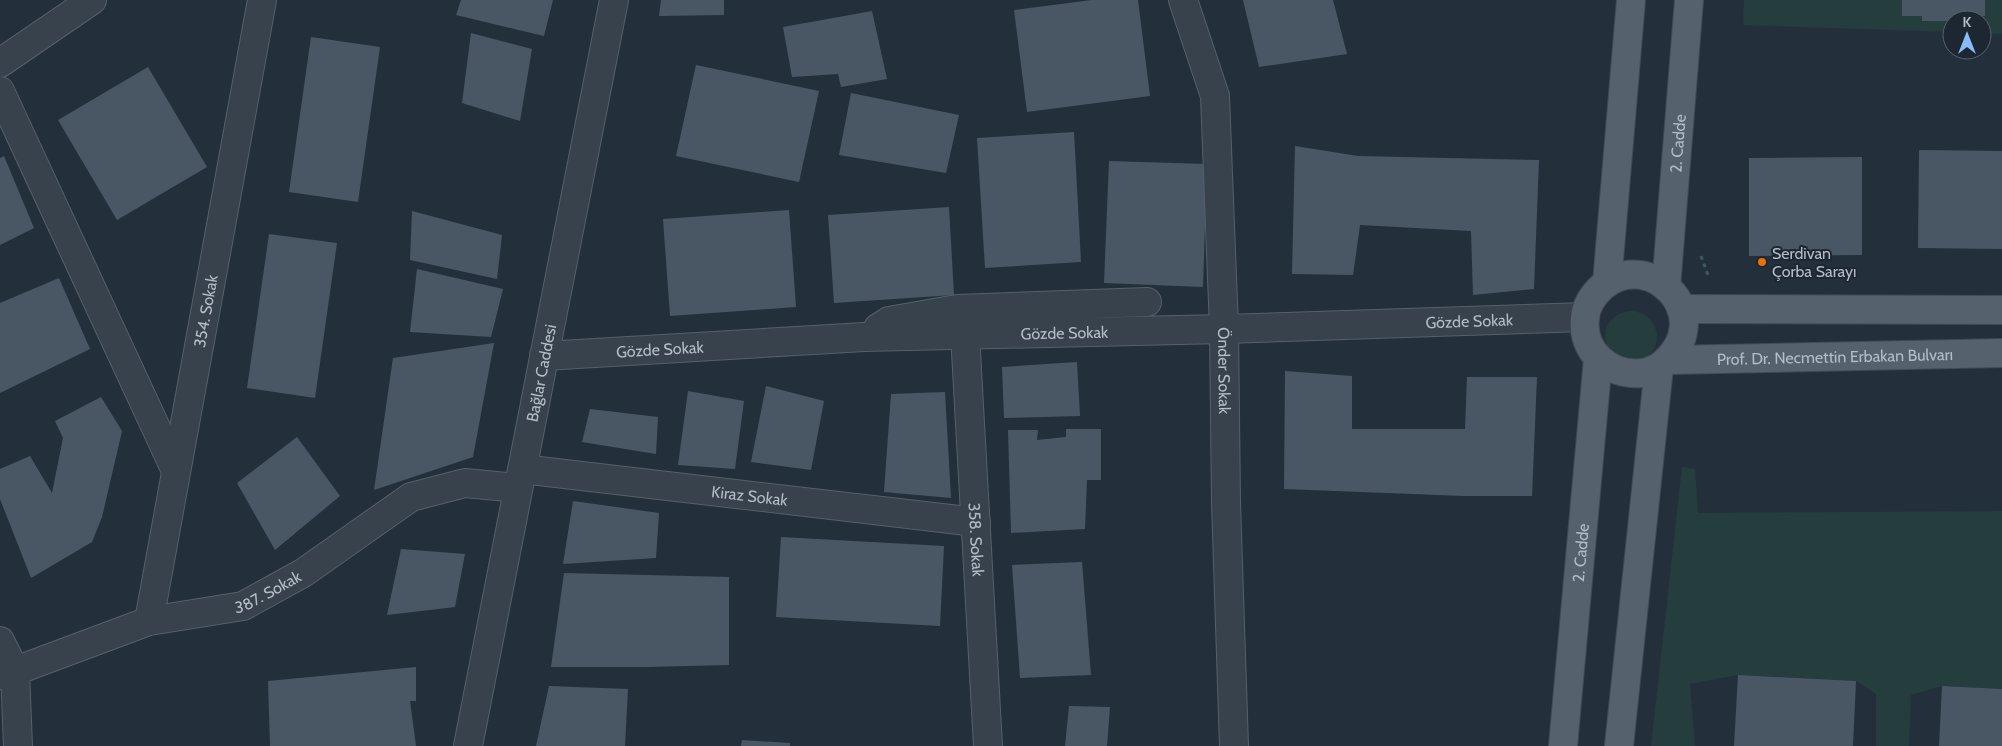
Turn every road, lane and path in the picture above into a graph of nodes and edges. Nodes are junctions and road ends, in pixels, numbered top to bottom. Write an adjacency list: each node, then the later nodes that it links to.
1 (92, 0): 7 (street)
2 (262, 0): 24 (street, 354. Sokak)
3 (614, 0): 21 (street, Bağlar Caddesi)
4 (1183, 0): 17 (street, Önder Sokak)
5 (1631, 0): 10 (main road)
6 (1689, 0): 12 (main road, 2. Cadde)
7 (0, 63)
8 (0, 91): 24 (street)
9 (1700, 248): 11 (path)
10 (1607, 283): 12 (main road); 16 (main road)
11 (1711, 283)
12 (1666, 287): 14 (main road)
13 (1148, 302): 19 (street)
14 (1681, 309): 15 (main road); 23 (main road)
15 (2002, 310)
16 (1585, 317): 17 (street, Gözde Sokak); 22 (main road)
17 (1224, 329): 18 (street, Gözde Sokak); 33 (street, Önder Sokak)
18 (965, 334): 19 (street, Gözde Sokak); 26 (street, 358. Sokak)
19 (864, 337): 21 (street, Gözde Sokak)
20 (2002, 353): 23 (main road, Prof. Dr. Necmettin Erbakan Bulvarı)
21 (544, 356): 25 (street, Bağlar Caddesi)
22 (1598, 359): 23 (main road); 34 (main road, 2. Cadde)
23 (1664, 363): 35 (main road)
24 (176, 471): 27 (street, 354. Sokak)
25 (520, 479): 26 (street, Kiraz Sokak); 27 (street, 387. Sokak); 31 (street, Bağlar Caddesi)
26 (976, 522): 32 (street, 358. Sokak)
27 (149, 621): 29 (street, 387. Sokak)
28 (0, 642): 29 (street)
29 (8, 673): 30 (street)
30 (18, 746)
31 (468, 746)
32 (988, 746)
33 (1234, 746)
34 (1563, 746)
35 (1619, 746)

